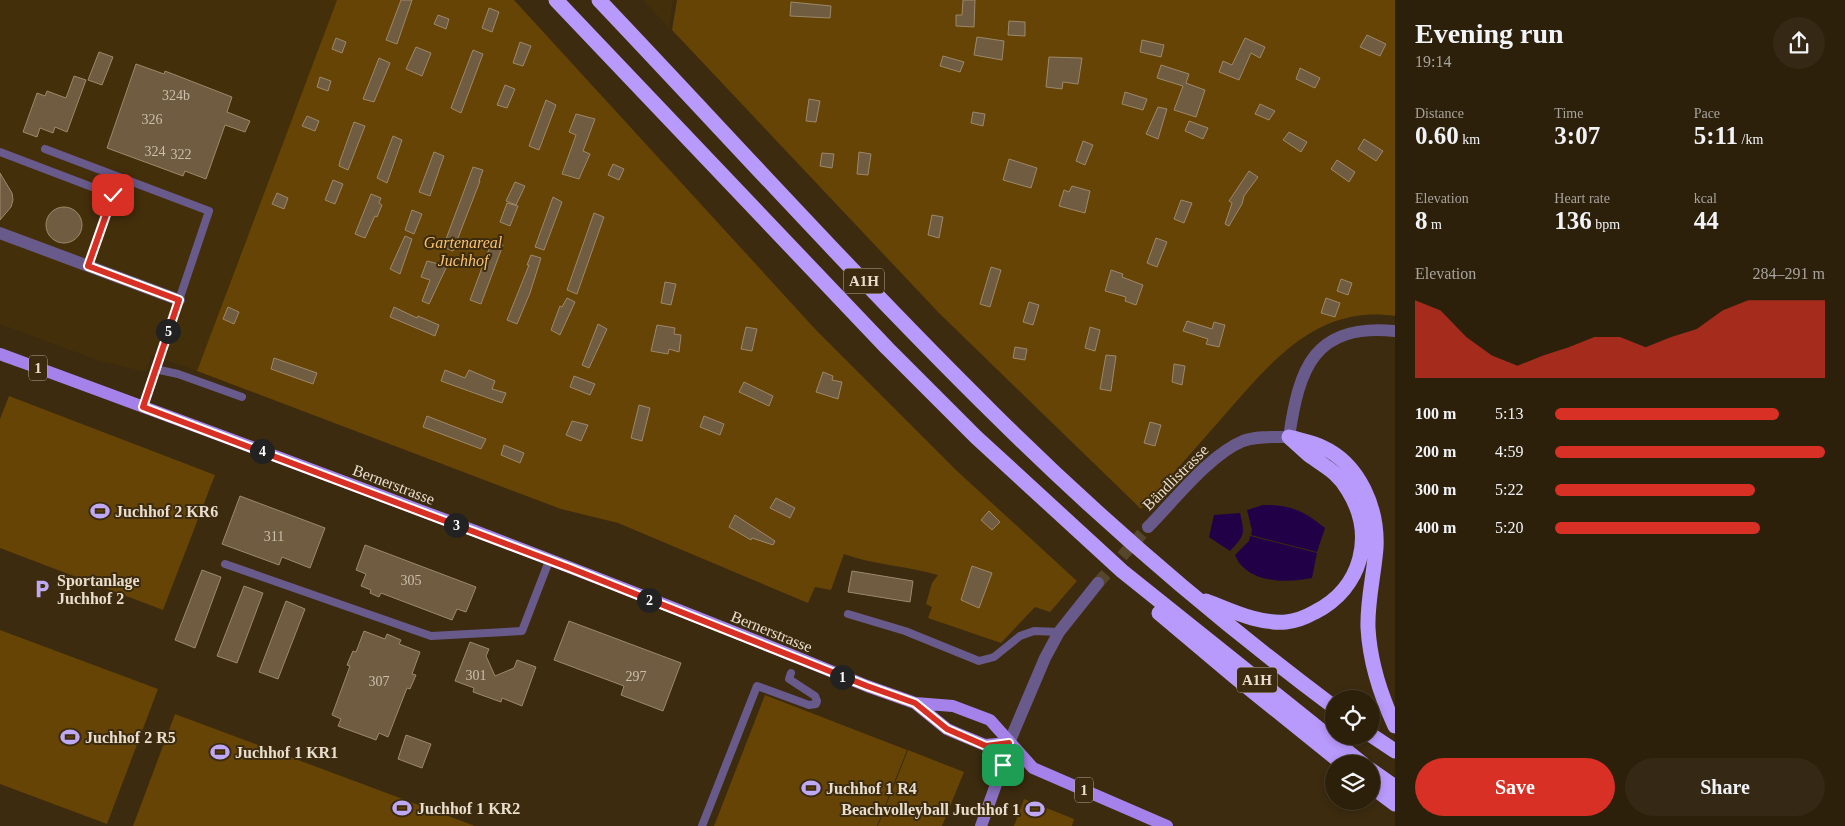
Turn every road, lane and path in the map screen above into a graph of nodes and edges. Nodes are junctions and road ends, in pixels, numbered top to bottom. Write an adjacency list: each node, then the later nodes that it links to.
1 (556, 0): 25 (highway, A1H)
2 (599, 0): 18 (highway, A1H)
3 (45, 149): 7 (lane)
4 (0, 152): 6 (lane)
5 (0, 233): 6 (street)
6 (88, 266): 7 (street)
7 (179, 300): 10 (lane)
8 (1395, 330): 13 (street)
9 (1, 356): 12 (main road, Bernerstrasse / 1)
10 (156, 370): 11 (lane); 12 (lane)
11 (242, 397)
12 (143, 407): 15 (main road, Bernerstrasse / 1)
13 (1289, 437): 14 (street, Bändlistrasse); 18 (highway); 24 (highway)
14 (1148, 527)
15 (549, 561): 16 (lane); 23 (main road, Bernerstrasse / 1)
16 (224, 564)
17 (1098, 583): 20 (street)
18 (1195, 597): 22 (highway, A1H)
19 (848, 614): 20 (lane)
20 (1059, 632): 27 (street)
21 (791, 673): 35 (lane)
22 (1325, 700)
23 (915, 703): 27 (main road, Bernerstrasse / 1); 27 (main road, Bernerstrasse / 1)
24 (1392, 720)
25 (1318, 737): 29 (highway); 30 (highway)
26 (1380, 740): 28 (highway)
27 (1009, 743): 36 (main road); 37 (main road, Bernerstrasse / 1)
28 (1395, 750)
29 (1335, 755)
30 (1344, 755)
31 (1380, 779): 33 (highway)
32 (1380, 785): 34 (highway)
33 (1395, 787)
34 (1395, 804)
35 (702, 826)
36 (981, 826)
37 (1166, 826)

